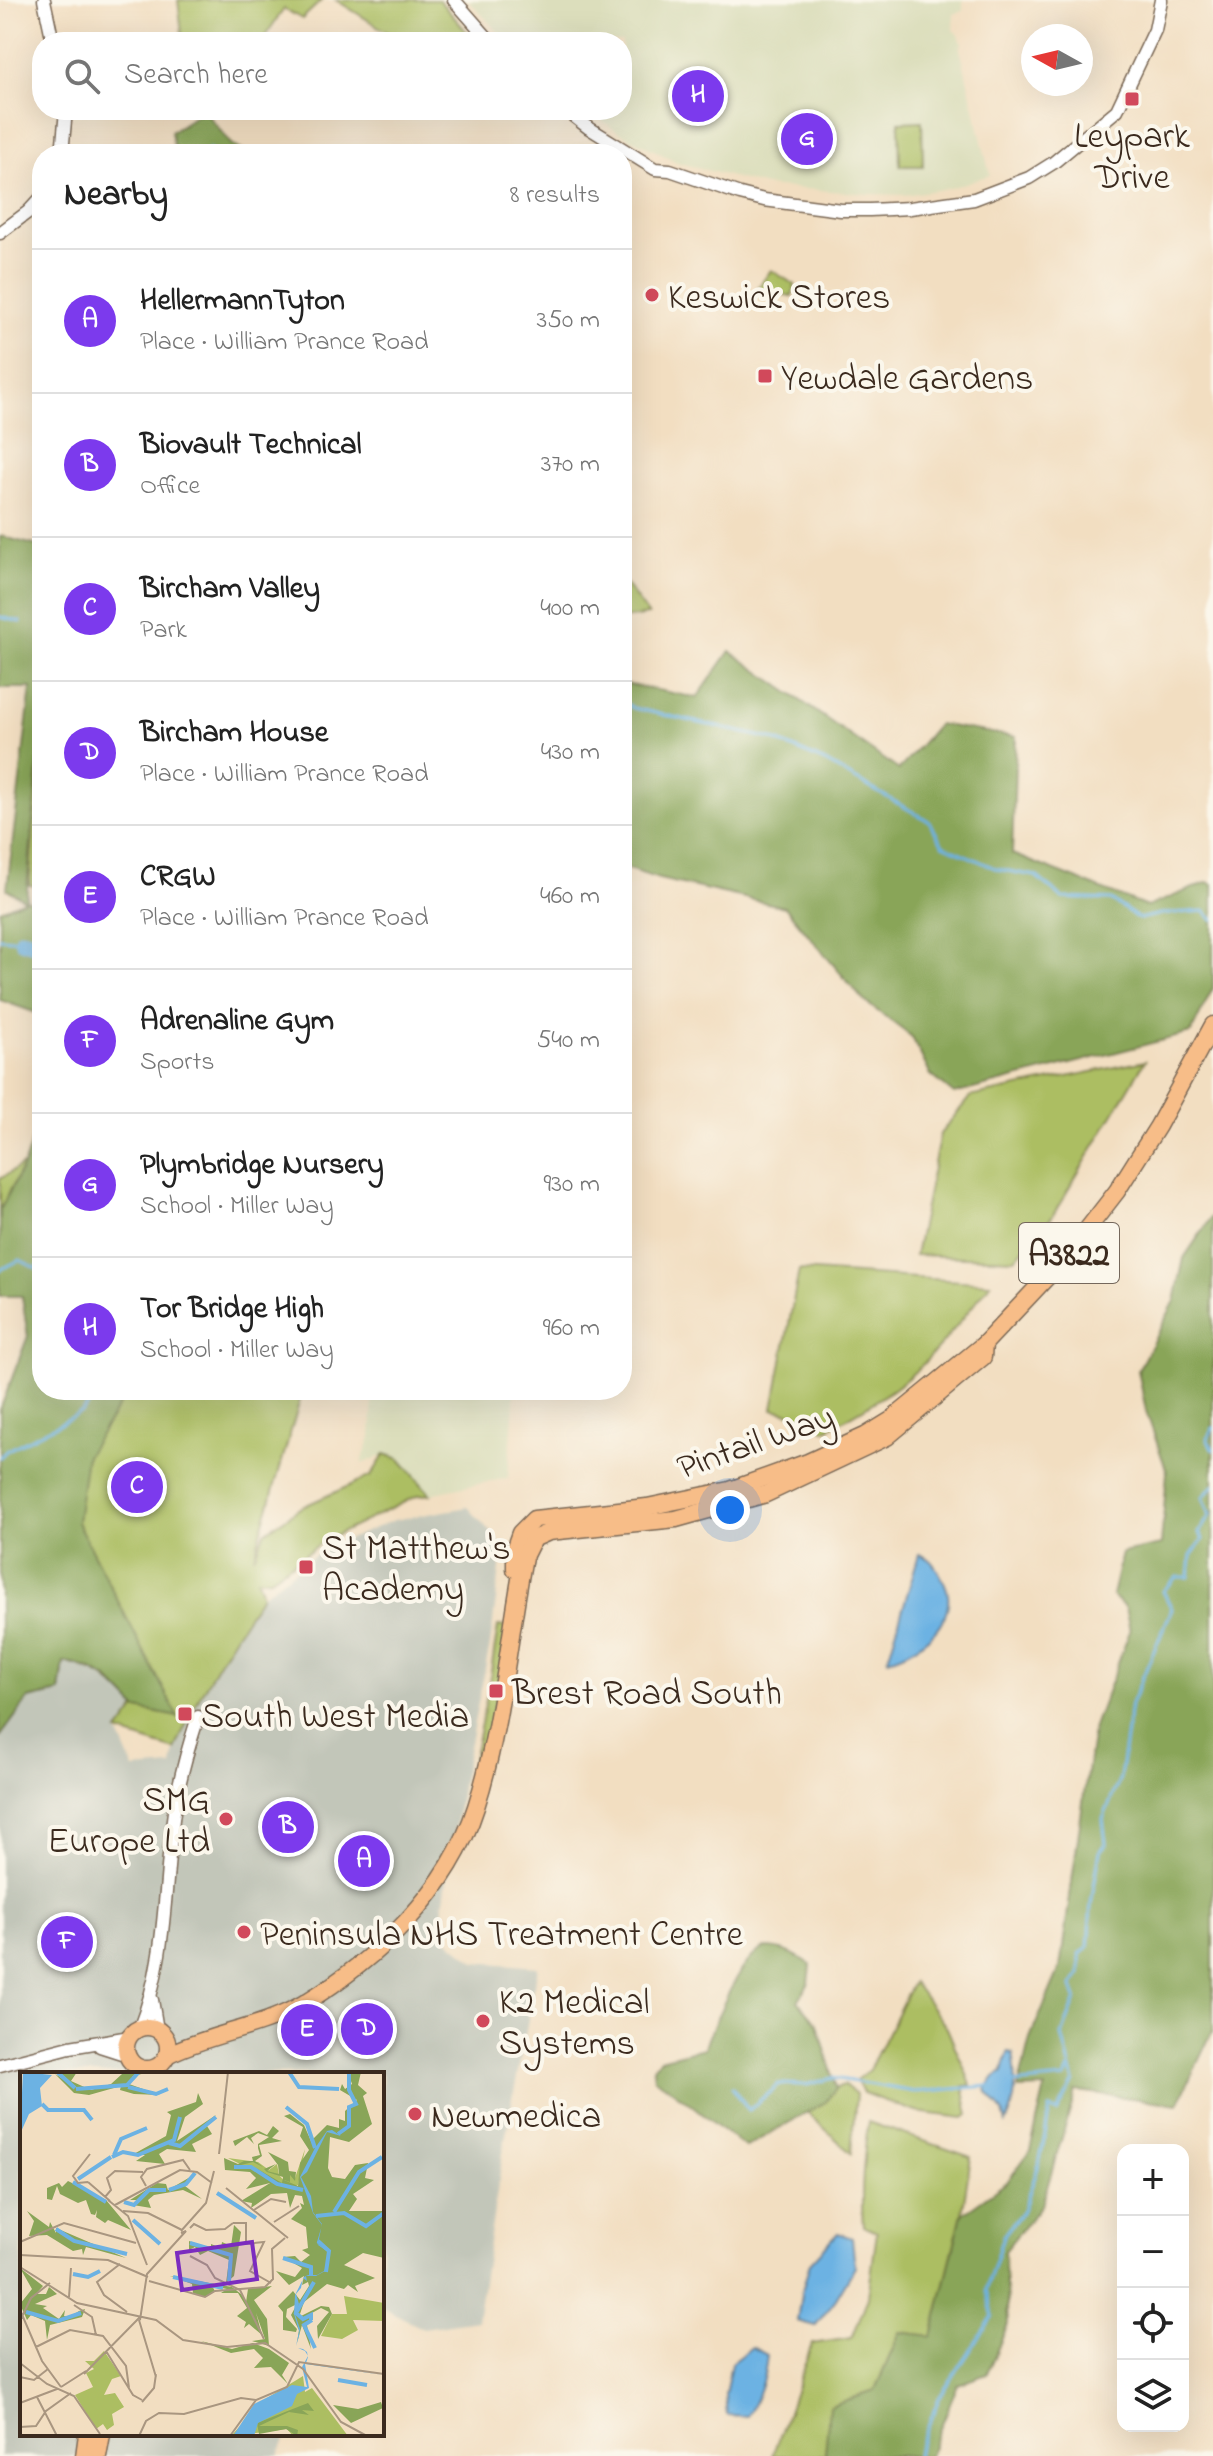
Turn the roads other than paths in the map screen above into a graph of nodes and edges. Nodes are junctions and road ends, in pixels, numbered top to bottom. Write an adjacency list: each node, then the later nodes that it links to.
1 (44, 0): 4 (street)
2 (454, 0): 5 (street)
3 (1161, 0): 10 (street)
4 (51, 32)
5 (482, 32)
6 (65, 120): 8 (street)
7 (581, 120): 9 (street)
8 (63, 144)
9 (617, 144)
10 (632, 154)
11 (32, 208): 12 (street)
12 (0, 233)
13 (1213, 1025): 14 (main road, A3822)
14 (984, 1344): 15 (main road, Pintail Way / A3822); 15 (main road, Pintail Way / A3822)
15 (509, 1636): 20 (main road, A3822)
16 (198, 1717): 17 (street)
17 (152, 1997): 18 (street); 20 (street)
18 (134, 2034): 19 (street); 20 (main road, A3822); 22 (main road)
19 (89, 2044): 21 (street); 22 (street)
20 (162, 2053): 22 (main road, A3822)
21 (0, 2065)
22 (134, 2065)
23 (87, 2436): 25 (main road)
24 (102, 2436): 26 (main road)
25 (84, 2456)
26 (98, 2456)

